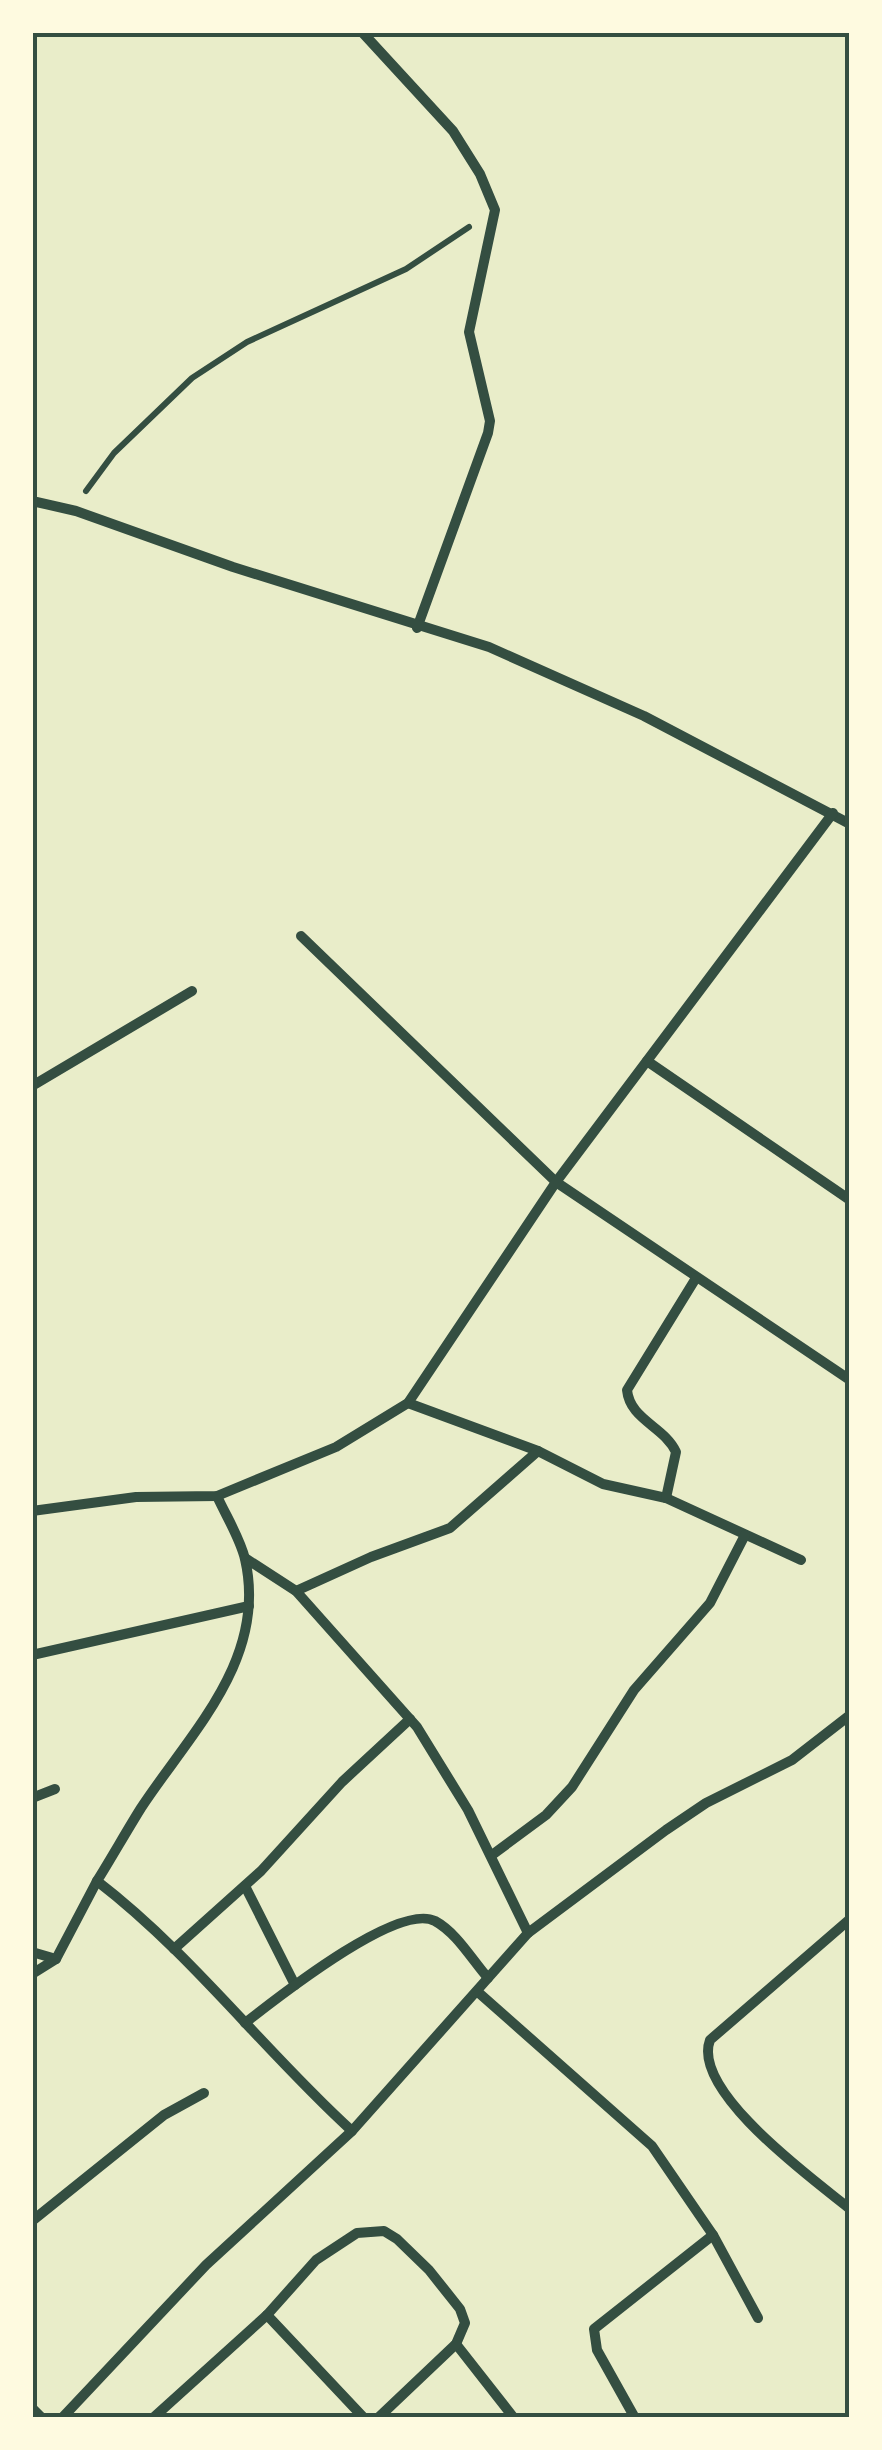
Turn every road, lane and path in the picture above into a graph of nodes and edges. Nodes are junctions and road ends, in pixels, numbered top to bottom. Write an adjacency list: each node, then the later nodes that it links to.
1 (362, 32): 2 (street)
2 (495, 210): 4 (path); 5 (street)
3 (32, 501): 4 (street)
4 (76, 511): 5 (street)
5 (417, 628): 6 (street)
6 (833, 813): 7 (street); 10 (street)
7 (850, 824)
8 (300, 936): 12 (street)
9 (192, 991): 11 (street)
10 (647, 1062): 12 (street); 13 (street)
11 (32, 1086)
12 (556, 1182): 14 (street); 16 (street)
13 (850, 1200)
14 (696, 1278): 15 (street); 19 (street)
15 (850, 1380)
16 (408, 1402): 17 (street); 18 (street)
17 (538, 1452): 19 (street); 24 (street)
18 (217, 1496): 20 (street); 22 (street)
19 (666, 1498): 21 (street)
20 (32, 1512)
21 (745, 1535): 23 (street); 31 (street)
22 (245, 1558): 24 (street); 25 (street)
23 (802, 1560)
24 (296, 1591): 28 (street)
25 (249, 1606): 26 (street); 32 (street)
26 (32, 1655)
27 (850, 1715): 35 (street)
28 (410, 1719): 31 (street); 33 (street)
29 (55, 1789): 30 (street)
30 (32, 1798)
31 (492, 1855): 35 (street)
32 (97, 1881): 36 (street); 38 (street)
33 (244, 1886): 36 (street); 41 (street)
34 (850, 1919): 46 (street)
35 (528, 1934): 40 (street)
36 (174, 1949): 43 (street)
37 (32, 1952): 38 (street)
38 (56, 1959): 39 (street)
39 (32, 1974)
40 (488, 1978): 41 (street); 42 (street)
41 (295, 1985): 43 (street)
42 (479, 1992): 45 (street); 48 (street)
43 (245, 2023): 45 (street)
44 (204, 2092): 47 (street)
45 (352, 2130): 54 (street)
46 (850, 2209)
47 (32, 2222)
48 (713, 2235): 50 (street); 59 (street)
49 (266, 2315): 51 (street); 55 (street); 56 (street)
50 (758, 2318)
51 (456, 2344): 57 (street); 58 (street)
52 (32, 2408): 53 (street)
53 (42, 2418)
54 (62, 2418)
55 (153, 2418)
56 (364, 2418)
57 (378, 2418)
58 (514, 2418)
59 (635, 2418)

